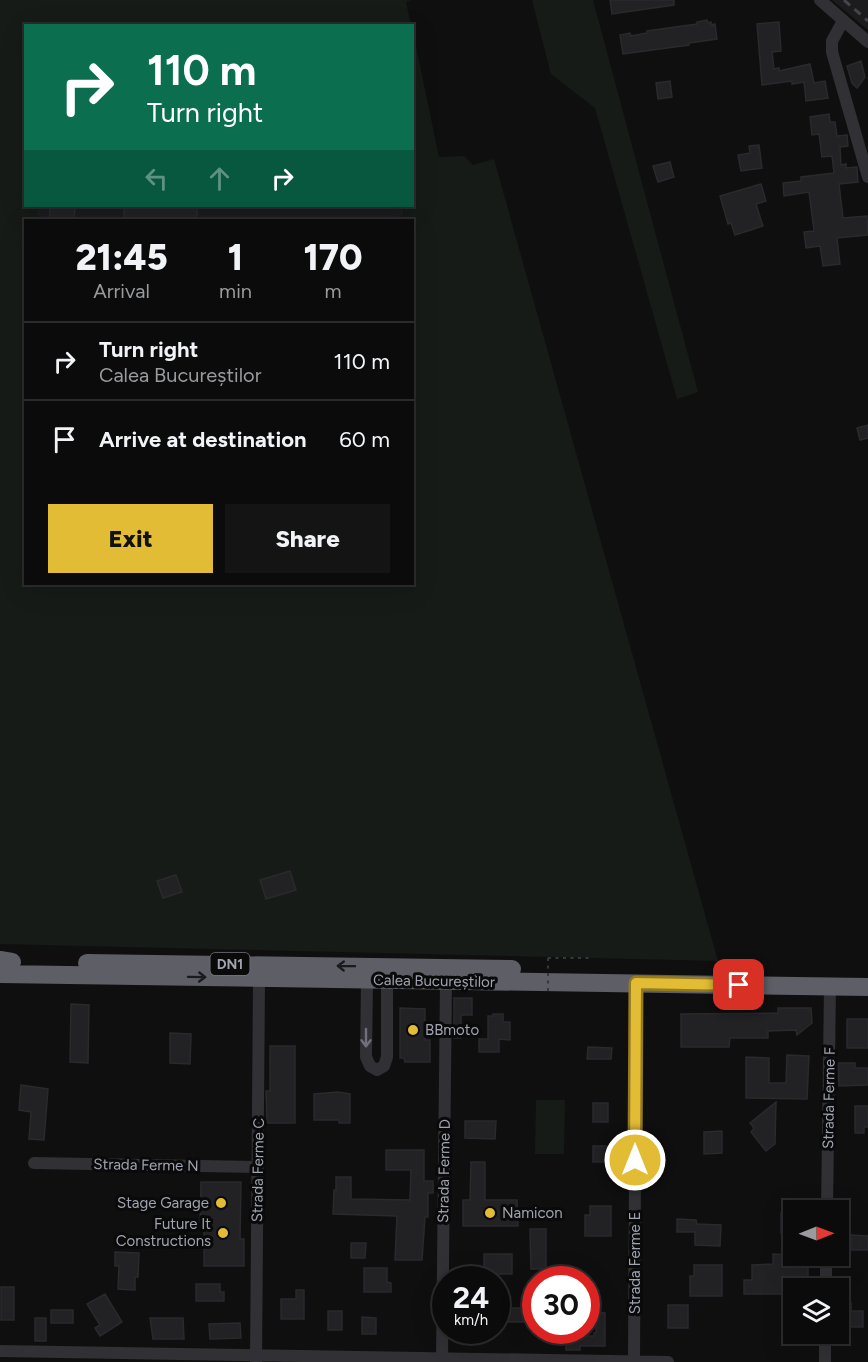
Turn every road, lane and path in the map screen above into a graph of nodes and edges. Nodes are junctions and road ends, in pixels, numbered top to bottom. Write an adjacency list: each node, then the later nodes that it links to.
1 (820, 0): 2 (street)
2 (843, 21): 3 (street); 4 (street)
3 (868, 42)
4 (868, 177)
5 (590, 958): 15 (path, bridge)
6 (4, 968): 7 (highway, Calea Bucureștilor / DN1, one-way to 6); 8 (highway, Calea Bucureștilor / DN1, one-way to 8)
7 (868, 975)
8 (260, 979): 9 (highway, Calea Bucureștilor / DN1); 17 (street, Strada Ferme C)
9 (367, 980): 10 (highway, Calea Bucureștilor / DN1); 10 (street, one-way to 10)
10 (387, 980): 11 (highway, Calea Bucureștilor / DN1)
11 (446, 981): 12 (highway, Calea Bucureștilor / DN1); 22 (street, Strada Ferme D)
12 (636, 983): 13 (highway, Calea Bucureștilor / DN1); 23 (street, Strada Ferme E)
13 (830, 986): 14 (highway, Calea Bucureștilor / DN1); 18 (street, Strada Ferme F)
14 (868, 987)
15 (548, 994)
16 (34, 1163): 17 (street, Strada Ferme N)
17 (258, 1167): 21 (street, Strada Ferme C)
18 (827, 1200)
19 (825, 1344): 25 (street)
20 (0, 1351): 21 (street)
21 (256, 1358): 22 (street)
22 (442, 1360): 23 (street)
23 (634, 1362): 24 (street)
24 (668, 1362)
25 (825, 1362)

